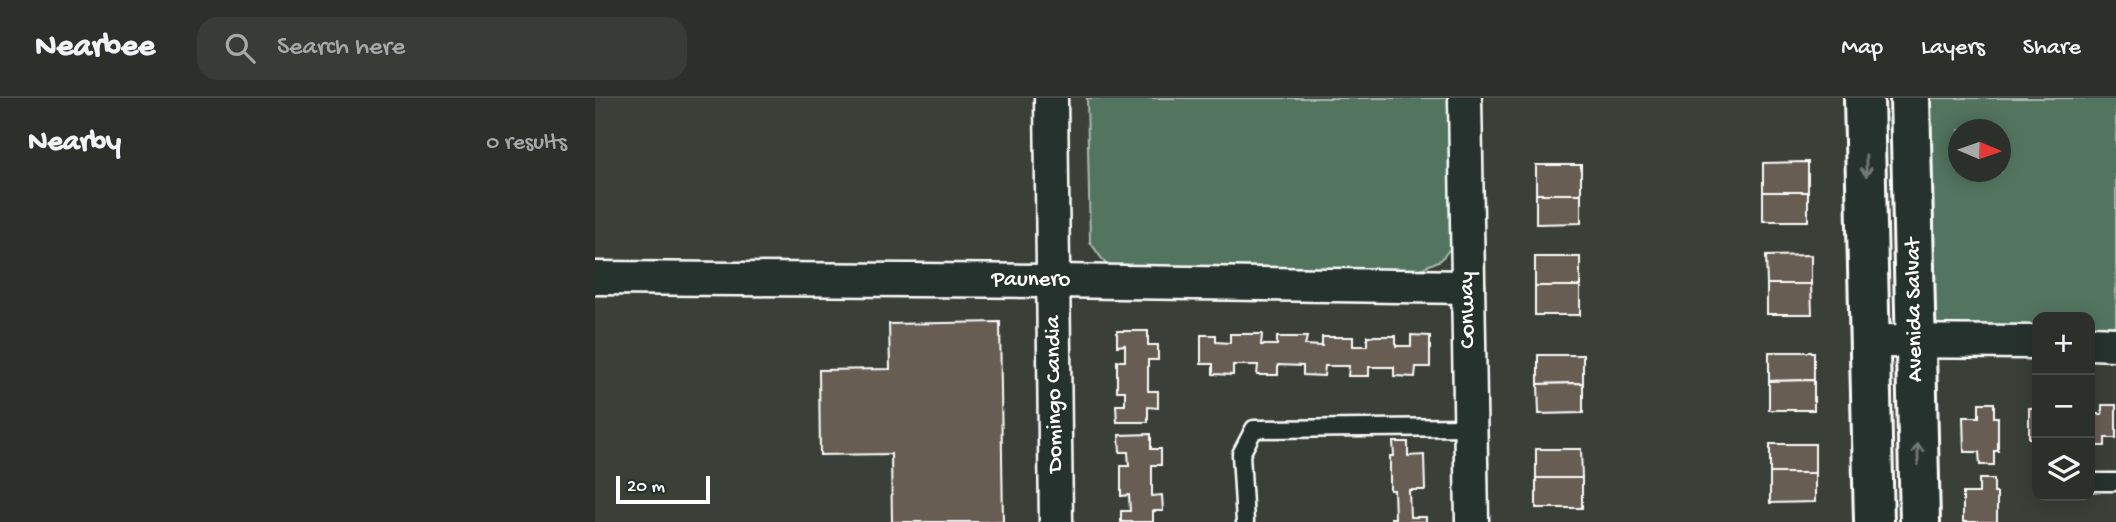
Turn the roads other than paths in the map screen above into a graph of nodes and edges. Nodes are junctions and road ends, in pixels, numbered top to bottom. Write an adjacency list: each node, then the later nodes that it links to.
1 (1051, 98): 6 (street, Domingo Candia)
2 (1465, 98): 7 (street, Conway)
3 (1864, 98): 9 (street, Avenida Salvat, one-way to 9)
4 (1910, 98): 8 (street, Avenida Salvat)
5 (595, 278): 6 (street, Paunero)
6 (1053, 281): 7 (street, Paunero); 16 (street, Domingo Candia)
7 (1468, 287): 13 (street, Conway)
8 (1916, 340): 9 (street); 10 (street); 20 (street, Avenida Salvat, one-way to 8)
9 (1870, 341): 19 (street, Avenida Salvat)
10 (2032, 342)
11 (2095, 343): 12 (street)
12 (2116, 344)
13 (1470, 427): 17 (lane); 18 (street, Conway)
14 (2095, 482): 15 (lane)
15 (2116, 482)
16 (1056, 522)
17 (1245, 522)
18 (1472, 522)
19 (1874, 522)
20 (1920, 522)

